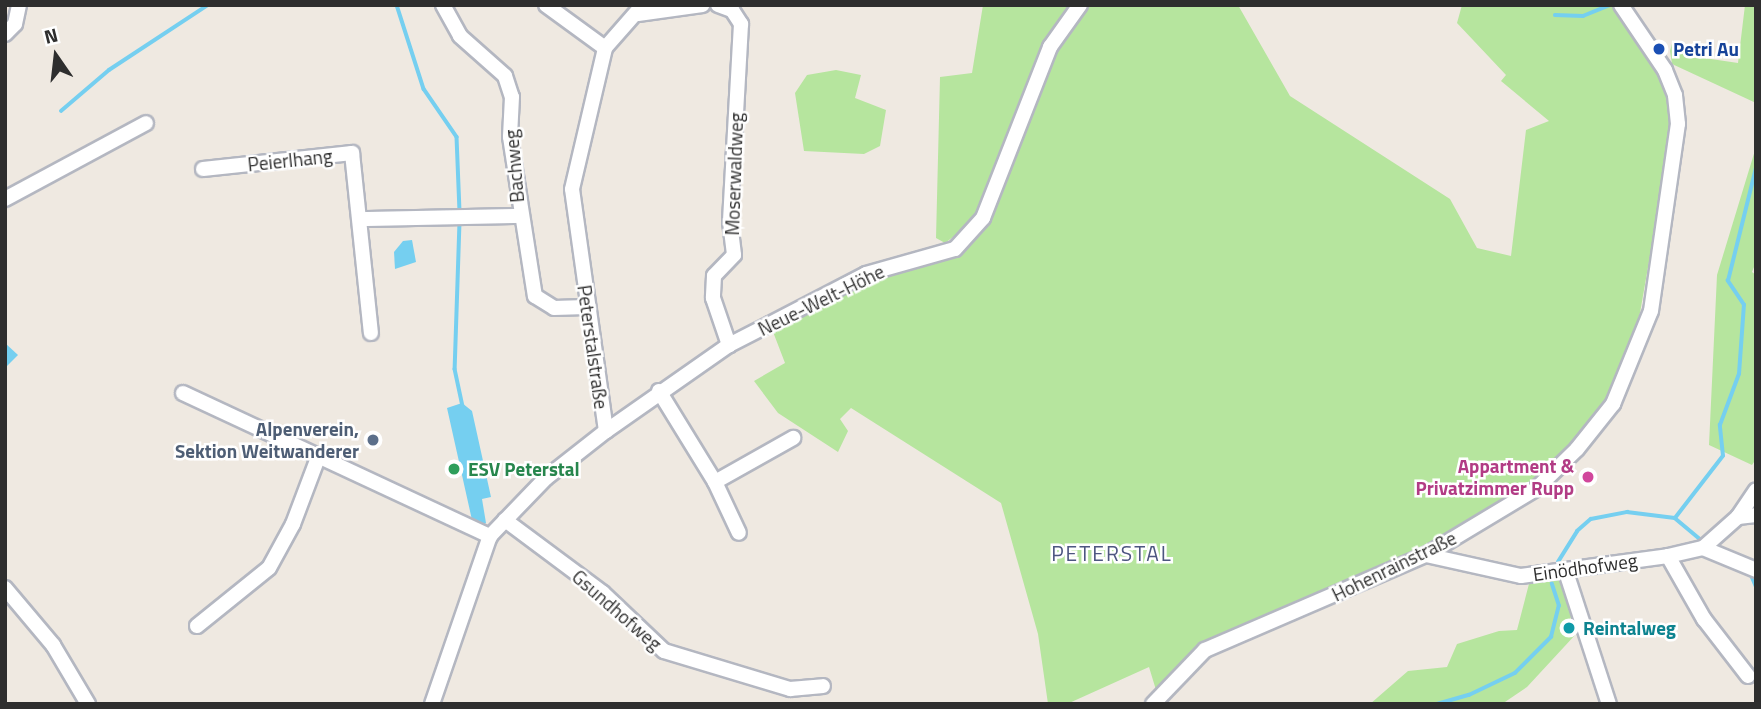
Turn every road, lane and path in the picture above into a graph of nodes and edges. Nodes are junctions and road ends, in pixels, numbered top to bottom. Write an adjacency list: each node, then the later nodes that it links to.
1 (19, 5): 9 (street)
2 (443, 5): 14 (street, Bachweg)
3 (546, 5): 10 (street)
4 (702, 5): 8 (street)
5 (718, 5): 18 (street, Moserwaldweg)
6 (1080, 5): 18 (street, Neue-Welt-Höhe)
7 (1621, 5): 32 (street, Hohenrainstraße)
8 (640, 10): 10 (street)
9 (5, 34)
10 (605, 48): 16 (street, Peterstalstraße)
11 (146, 123): 13 (street)
12 (203, 169): 15 (street, Peierlhang)
13 (5, 199)
14 (519, 216): 15 (street); 16 (street, Bachweg)
15 (362, 219): 17 (street, Peierlhang)
16 (586, 307): 21 (street, Peterstalstraße)
17 (371, 333)
18 (729, 345): 19 (street, Neue-Welt-Höhe)
19 (659, 391): 21 (street, Neue-Welt-Höhe); 24 (street)
20 (183, 393): 23 (street)
21 (606, 430): 28 (street, Peterstalstraße)
22 (793, 438): 24 (street)
23 (318, 458): 30 (street); 37 (street)
24 (715, 482): 29 (street)
25 (1756, 490): 27 (street)
26 (1756, 516): 27 (street)
27 (1738, 517): 31 (street)
28 (505, 520): 30 (street, Peterstalstraße); 39 (street, Gsundhofweg)
29 (738, 533)
30 (490, 536): 41 (street, Peterstalstraße)
31 (1703, 548): 33 (street, Einödhofweg); 34 (street)
32 (1426, 555): 35 (street, Einödhofweg); 42 (street, Hohenrainstraße)
33 (1668, 555): 35 (street, Einödhofweg); 38 (street)
34 (1756, 570)
35 (1566, 572): 43 (street)
36 (5, 588): 40 (street)
37 (197, 626)
38 (1748, 676)
39 (823, 686)
40 (88, 704)
41 (432, 704)
42 (1153, 704)
43 (1609, 704)

